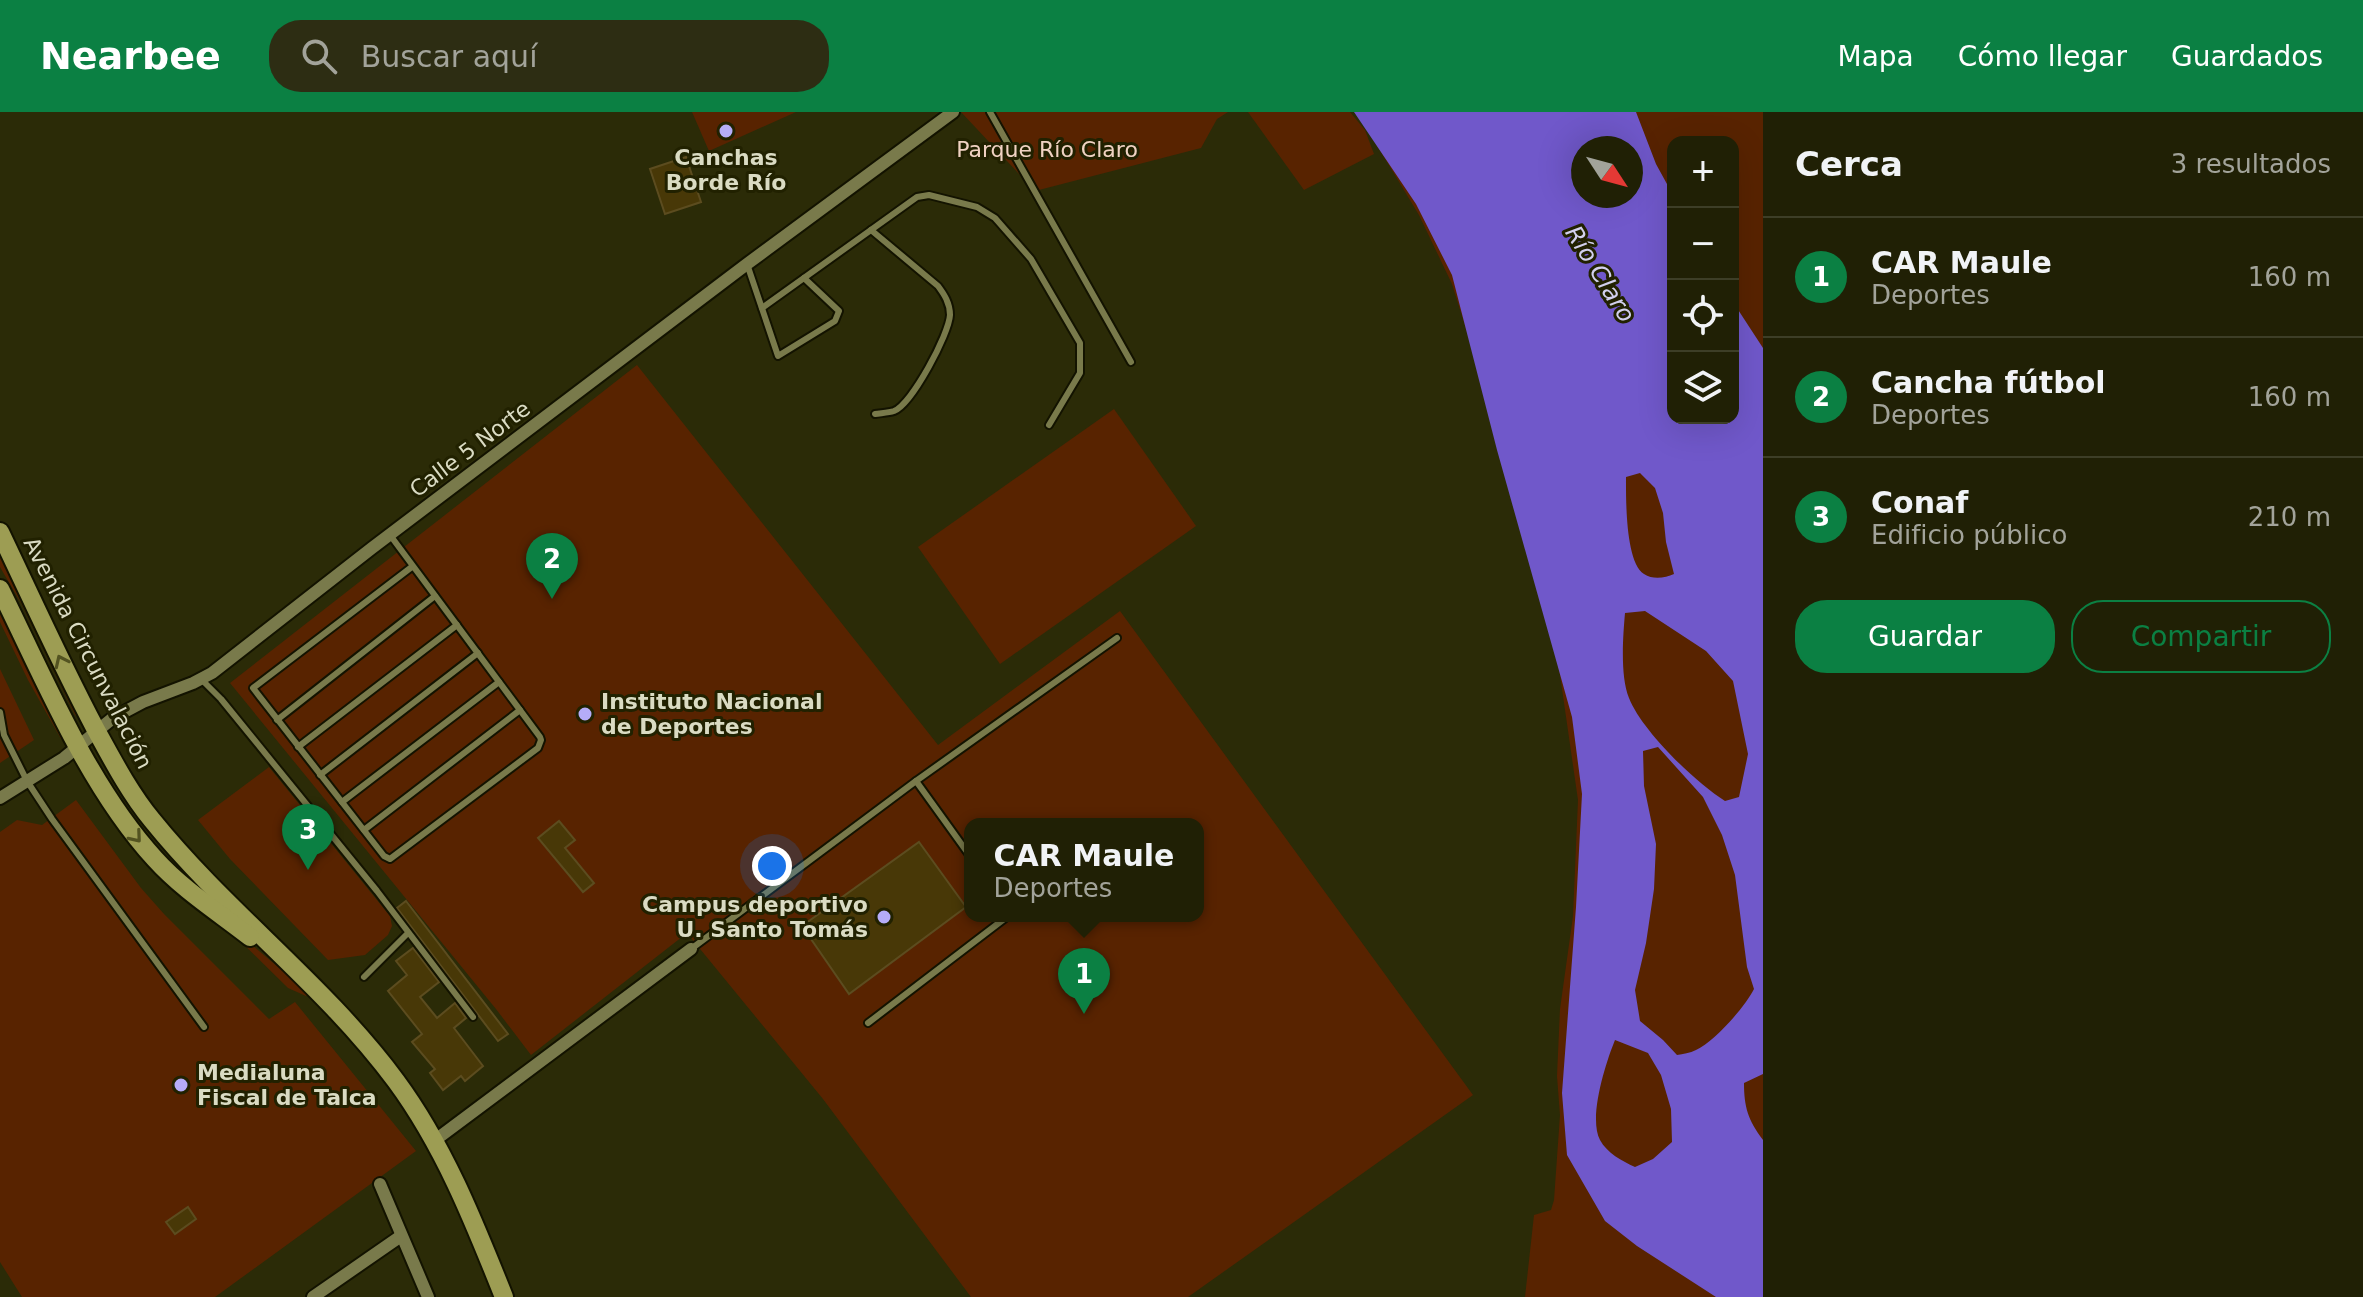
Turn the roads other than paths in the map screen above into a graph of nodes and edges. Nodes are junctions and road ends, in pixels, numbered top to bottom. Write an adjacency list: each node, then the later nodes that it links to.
1 (953, 112): 4 (street, Calle 5 Norte)
2 (990, 112): 7 (lane)
3 (871, 230): 5 (lane); 8 (lane); 9 (lane)
4 (747, 264): 6 (lane); 11 (street, Calle 5 Norte)
5 (804, 278): 6 (lane); 6 (lane)
6 (762, 308)
7 (1131, 362)
8 (875, 414)
9 (1049, 425)
10 (0, 532): 24 (main road, Avenida Circunvalación, one-way to 10)
11 (390, 535): 12 (lane); 18 (street, Calle 5 Norte)
12 (413, 566): 14 (lane); 22 (lane)
13 (0, 589): 25 (main road, Avenida Circunvalación)
14 (435, 596): 15 (lane); 22 (lane)
15 (457, 625): 17 (lane); 26 (lane)
16 (1117, 638): 29 (lane)
17 (478, 653): 19 (lane); 27 (lane)
18 (201, 679): 24 (street, Calle 5 Norte); 35 (lane)
19 (499, 682): 20 (lane); 31 (lane)
20 (520, 710): 32 (lane); 32 (lane)
21 (0, 712): 23 (lane)
22 (277, 720): 26 (lane)
23 (2, 731): 28 (lane)
24 (97, 731): 25 (street, Calle 5 Norte); 37 (main road, Avenida Circunvalación)
25 (79, 745): 28 (street, Calle 5 Norte); 37 (main road, Avenida Circunvalación, one-way to 37)
26 (298, 747): 27 (lane)
27 (320, 775): 31 (lane)
28 (27, 781): 30 (street, Calle 5 Norte); 41 (lane)
29 (916, 781): 33 (lane); 36 (lane)
30 (0, 798)
31 (342, 802): 32 (lane)
32 (364, 830)
33 (964, 848)
34 (1003, 922): 40 (lane)
35 (408, 933): 38 (lane); 39 (lane)
36 (691, 949): 42 (street)
37 (297, 972): 42 (main road, Avenida Circunvalación)
38 (364, 977)
39 (473, 1017)
40 (868, 1023)
41 (204, 1027)
42 (434, 1141): 47 (main road, Avenida Circunvalación)
43 (380, 1184): 44 (street)
44 (401, 1236): 45 (street); 46 (street)
45 (313, 1297)
46 (428, 1297)
47 (504, 1297)

